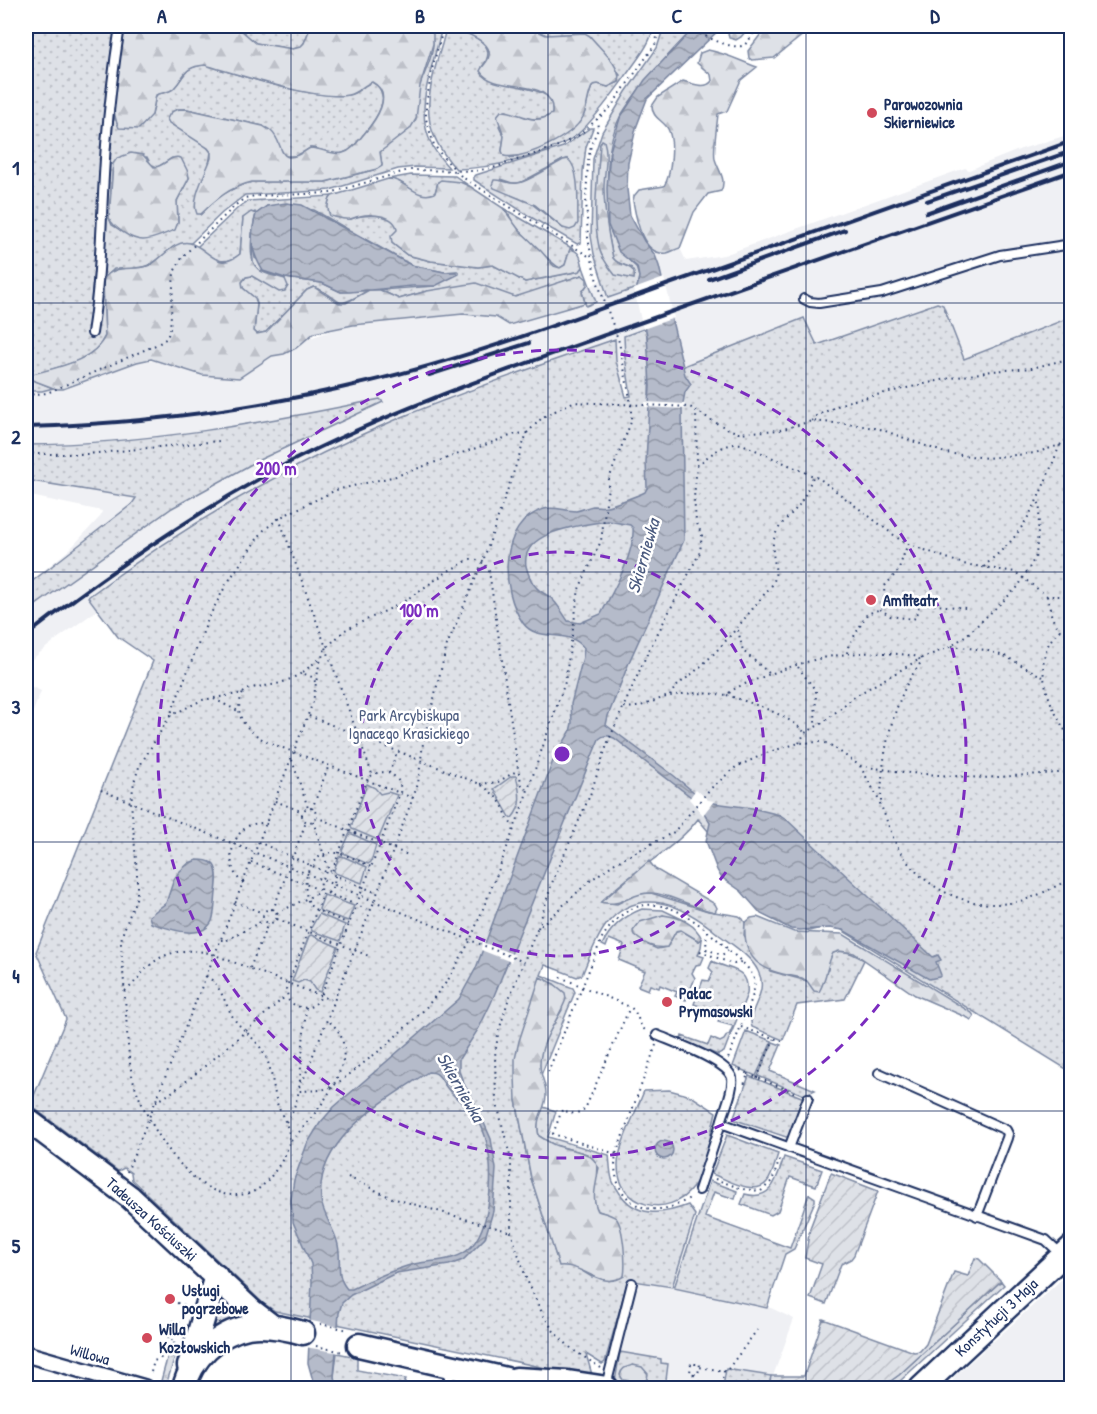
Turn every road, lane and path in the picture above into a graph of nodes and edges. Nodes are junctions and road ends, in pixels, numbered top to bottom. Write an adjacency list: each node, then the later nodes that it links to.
1 (120, 26): 11 (lane)
2 (444, 26): 7 (path)
3 (660, 26): 6 (path)
4 (684, 26): 5 (path)
5 (759, 26)
6 (597, 119): 7 (path); 9 (path)
7 (454, 171): 9 (path); 13 (path)
8 (1071, 244): 10 (lane)
9 (590, 257): 14 (path)
10 (804, 299)
11 (92, 333)
12 (1071, 358): 17 (path)
13 (26, 395)
14 (631, 404): 16 (path); 18 (path); 78 (path)
15 (1071, 404): 20 (path)
16 (696, 409): 17 (path); 24 (path)
17 (812, 421): 22 (path)
18 (526, 433): 27 (path); 29 (path)
19 (1071, 435): 20 (path)
20 (1066, 439): 22 (path)
21 (219, 441): 23 (path)
22 (1060, 445): 26 (path)
23 (26, 454)
24 (697, 465): 25 (path); 55 (path)
25 (814, 475): 28 (path); 38 (path)
26 (1038, 501): 30 (path); 31 (path)
27 (279, 518): 42 (path); 58 (path)
28 (907, 544): 30 (path); 34 (path)
29 (483, 561): 42 (path); 67 (path); 71 (path)
30 (984, 567): 31 (path)
31 (1024, 578): 32 (path); 41 (path)
32 (1047, 596): 33 (path); 39 (path)
33 (1071, 596)
34 (886, 600): 35 (path); 37 (path)
35 (920, 603): 36 (path); 37 (path)
36 (966, 608)
37 (880, 609): 43 (path)
38 (737, 630): 48 (path); 53 (path)
39 (1060, 630): 40 (path); 49 (path)
40 (1071, 631)
41 (952, 646): 45 (path); 49 (path)
42 (326, 649): 44 (path); 61 (path)
43 (847, 653): 45 (path); 46 (path)
44 (321, 657): 47 (path); 50 (path)
45 (920, 659): 59 (path); 70 (path)
46 (797, 666): 48 (path); 59 (path)
47 (302, 673): 50 (path); 51 (path)
48 (770, 674): 52 (path)
49 (1043, 677): 62 (path)
50 (316, 683): 57 (path)
51 (243, 693): 54 (path); 56 (path)
52 (727, 695): 53 (path); 60 (path)
53 (670, 696): 55 (path)
54 (213, 698): 56 (path); 58 (path)
55 (624, 707): 133 (path)
56 (238, 711): 64 (path)
57 (308, 716): 61 (path); 64 (path)
58 (170, 717): 82 (path)
59 (815, 726): 60 (path)
60 (805, 733): 63 (path)
61 (358, 736): 65 (path); 74 (path)
62 (1071, 741)
63 (799, 743): 69 (path); 133 (path)
64 (294, 752): 66 (path); 68 (path)
65 (397, 752): 67 (path); 73 (path)
66 (292, 759): 81 (path); 84 (path)
67 (420, 762): 76 (path); 80 (path)
68 (329, 765): 75 (path); 84 (path)
69 (860, 766): 70 (path); 83 (path)
70 (883, 768): 72 (path); 83 (path)
71 (518, 769): 76 (path); 78 (path)
72 (1071, 772)
73 (389, 773): 74 (path); 79 (path)
74 (372, 774): 75 (path)
75 (367, 780): 79 (path); 91 (path)
76 (480, 784): 90 (path)
77 (101, 790): 82 (path)
78 (528, 792): 90 (path)
79 (400, 793): 80 (path); 94 (path)
80 (413, 798): 95 (path)
81 (275, 801): 85 (path); 89 (path)
82 (131, 802): 93 (path); 152 (path)
83 (881, 805): 109 (path)
84 (310, 808): 85 (path); 86 (path)
85 (303, 812): 88 (path)
86 (316, 817): 87 (path); 91 (path)
87 (313, 821): 88 (path); 98 (path)
88 (306, 822): 100 (path)
89 (267, 824): 92 (path); 93 (path)
90 (514, 827): 137 (path)
91 (348, 830): 94 (path); 97 (path)
92 (258, 842): 96 (path); 100 (path)
93 (233, 844): 96 (path); 111 (path)
94 (380, 844): 95 (path); 104 (path)
95 (393, 849): 99 (path); 116 (path)
96 (254, 852): 101 (path); 103 (path)
97 (339, 853): 98 (path); 104 (path); 105 (path)
98 (324, 855): 102 (path); 105 (path)
99 (408, 855)
100 (293, 858): 102 (path); 103 (path)
101 (251, 862): 108 (path); 111 (path)
102 (311, 866): 105 (path); 106 (path)
103 (289, 867): 106 (path); 108 (path)
104 (371, 867): 114 (path)
105 (329, 871): 107 (path); 110 (path)
106 (307, 874): 110 (path); 112 (path)
107 (334, 875): 113 (path); 114 (path)
108 (286, 876): 112 (path); 124 (path)
109 (1071, 878)
110 (321, 880): 113 (path); 115 (path)
111 (243, 883): 120 (path)
112 (305, 884): 115 (path); 119 (path)
113 (334, 885): 117 (path); 118 (path)
114 (363, 887): 116 (path); 118 (path)
115 (321, 892): 117 (path); 119 (path); 125 (path)
116 (376, 892): 121 (path)
117 (327, 893): 122 (path)
118 (360, 896): 121 (path); 122 (path)
119 (307, 898): 125 (path); 127 (path)
120 (235, 902): 128 (path); 136 (path)
121 (374, 902): 126 (path); 137 (path)
122 (356, 905): 126 (path); 132 (path)
123 (639, 906): 151 (path)
124 (273, 910): 127 (path); 128 (path)
125 (316, 911): 132 (path); 135 (path)
126 (369, 911): 139 (path)
127 (277, 913): 129 (path)
128 (264, 914): 130 (path)
129 (277, 919): 131 (path); 135 (path)
130 (264, 920): 131 (path); 136 (path)
131 (268, 923): 147 (path)
132 (349, 924): 138 (path)
133 (537, 929): 145 (path)
134 (707, 930): 142 (path)
135 (308, 931): 138 (path); 150 (path)
136 (221, 939): 143 (path)
137 (470, 941): 145 (path); 171 (path)
138 (341, 945): 139 (path); 154 (path)
139 (354, 950): 144 (path); 155 (path)
140 (728, 950): 142 (path)
141 (699, 951): 142 (path)
142 (710, 954): 146 (path)
143 (215, 955): 147 (path); 148 (path); 152 (path)
144 (369, 956)
145 (524, 962): 188 (path)
146 (741, 962)
147 (250, 969): 150 (path)
148 (206, 976): 160 (path); 174 (path)
149 (560, 977): 151 (path)
150 (288, 983): 153 (path); 154 (path)
151 (582, 986): 156 (path); 165 (path)
152 (125, 991): 175 (path)
153 (286, 996): 157 (path); 160 (path)
154 (321, 996): 155 (path); 157 (path)
155 (334, 1001): 158 (path)
156 (630, 1007): 161 (path); 181 (path)
157 (306, 1008): 169 (path)
158 (327, 1020): 169 (path); 171 (path)
159 (741, 1027): 162 (path)
160 (245, 1031): 174 (path); 177 (path)
161 (655, 1035): 178 (lane)
162 (774, 1039): 163 (path); 168 (path)
163 (782, 1041)
164 (737, 1069): 167 (path)
165 (548, 1072)
166 (879, 1073): 187 (lane)
167 (748, 1074): 168 (path); 170 (path)
168 (757, 1078): 173 (path)
169 (300, 1082): 172 (path)
170 (744, 1085)
171 (333, 1086): 172 (path); 179 (path)
172 (299, 1091): 177 (path)
173 (808, 1098): 180 (lane)
174 (156, 1101): 175 (path)
175 (149, 1118): 179 (path); 184 (path)
176 (26, 1119): 190 (street, Tadeusza Kościuszki)
177 (286, 1122): 179 (path)
178 (721, 1123): 180 (lane); 185 (lane)
179 (290, 1142)
180 (789, 1148): 187 (lane)
181 (616, 1154)
182 (782, 1154): 185 (path)
183 (348, 1177): 188 (path)
184 (124, 1178)
185 (699, 1190): 186 (path)
186 (687, 1199)
187 (976, 1216): 189 (lane)
188 (511, 1232): 212 (path)
189 (1067, 1251): 213 (street, Konstytucji 3 Maja)
190 (216, 1276): 195 (street, Tadeusza Kościuszki); 210 (street)
191 (632, 1283): 212 (lane)
192 (177, 1303): 193 (path)
193 (193, 1307)
194 (189, 1325): 200 (path)
195 (273, 1327): 197 (street); 210 (street)
196 (758, 1330): 205 (path)
197 (311, 1334): 198 (path); 198 (path)
198 (352, 1343): 208 (street)
199 (162, 1346): 200 (path)
200 (173, 1348): 206 (path)
201 (26, 1354): 215 (street, Willowa)
202 (696, 1359): 203 (path)
203 (695, 1364): 204 (path); 207 (path)
204 (699, 1367): 207 (path); 209 (path)
205 (728, 1369)
206 (151, 1372)
207 (694, 1374): 209 (path)
208 (450, 1377): 211 (street)
209 (693, 1381): 214 (path)
210 (185, 1384)
211 (506, 1384): 212 (street); 216 (street)
212 (607, 1384)
213 (930, 1384)
214 (692, 1388): 217 (path); 218 (path)
215 (145, 1389)
216 (534, 1389)
217 (659, 1389)
218 (696, 1389)

